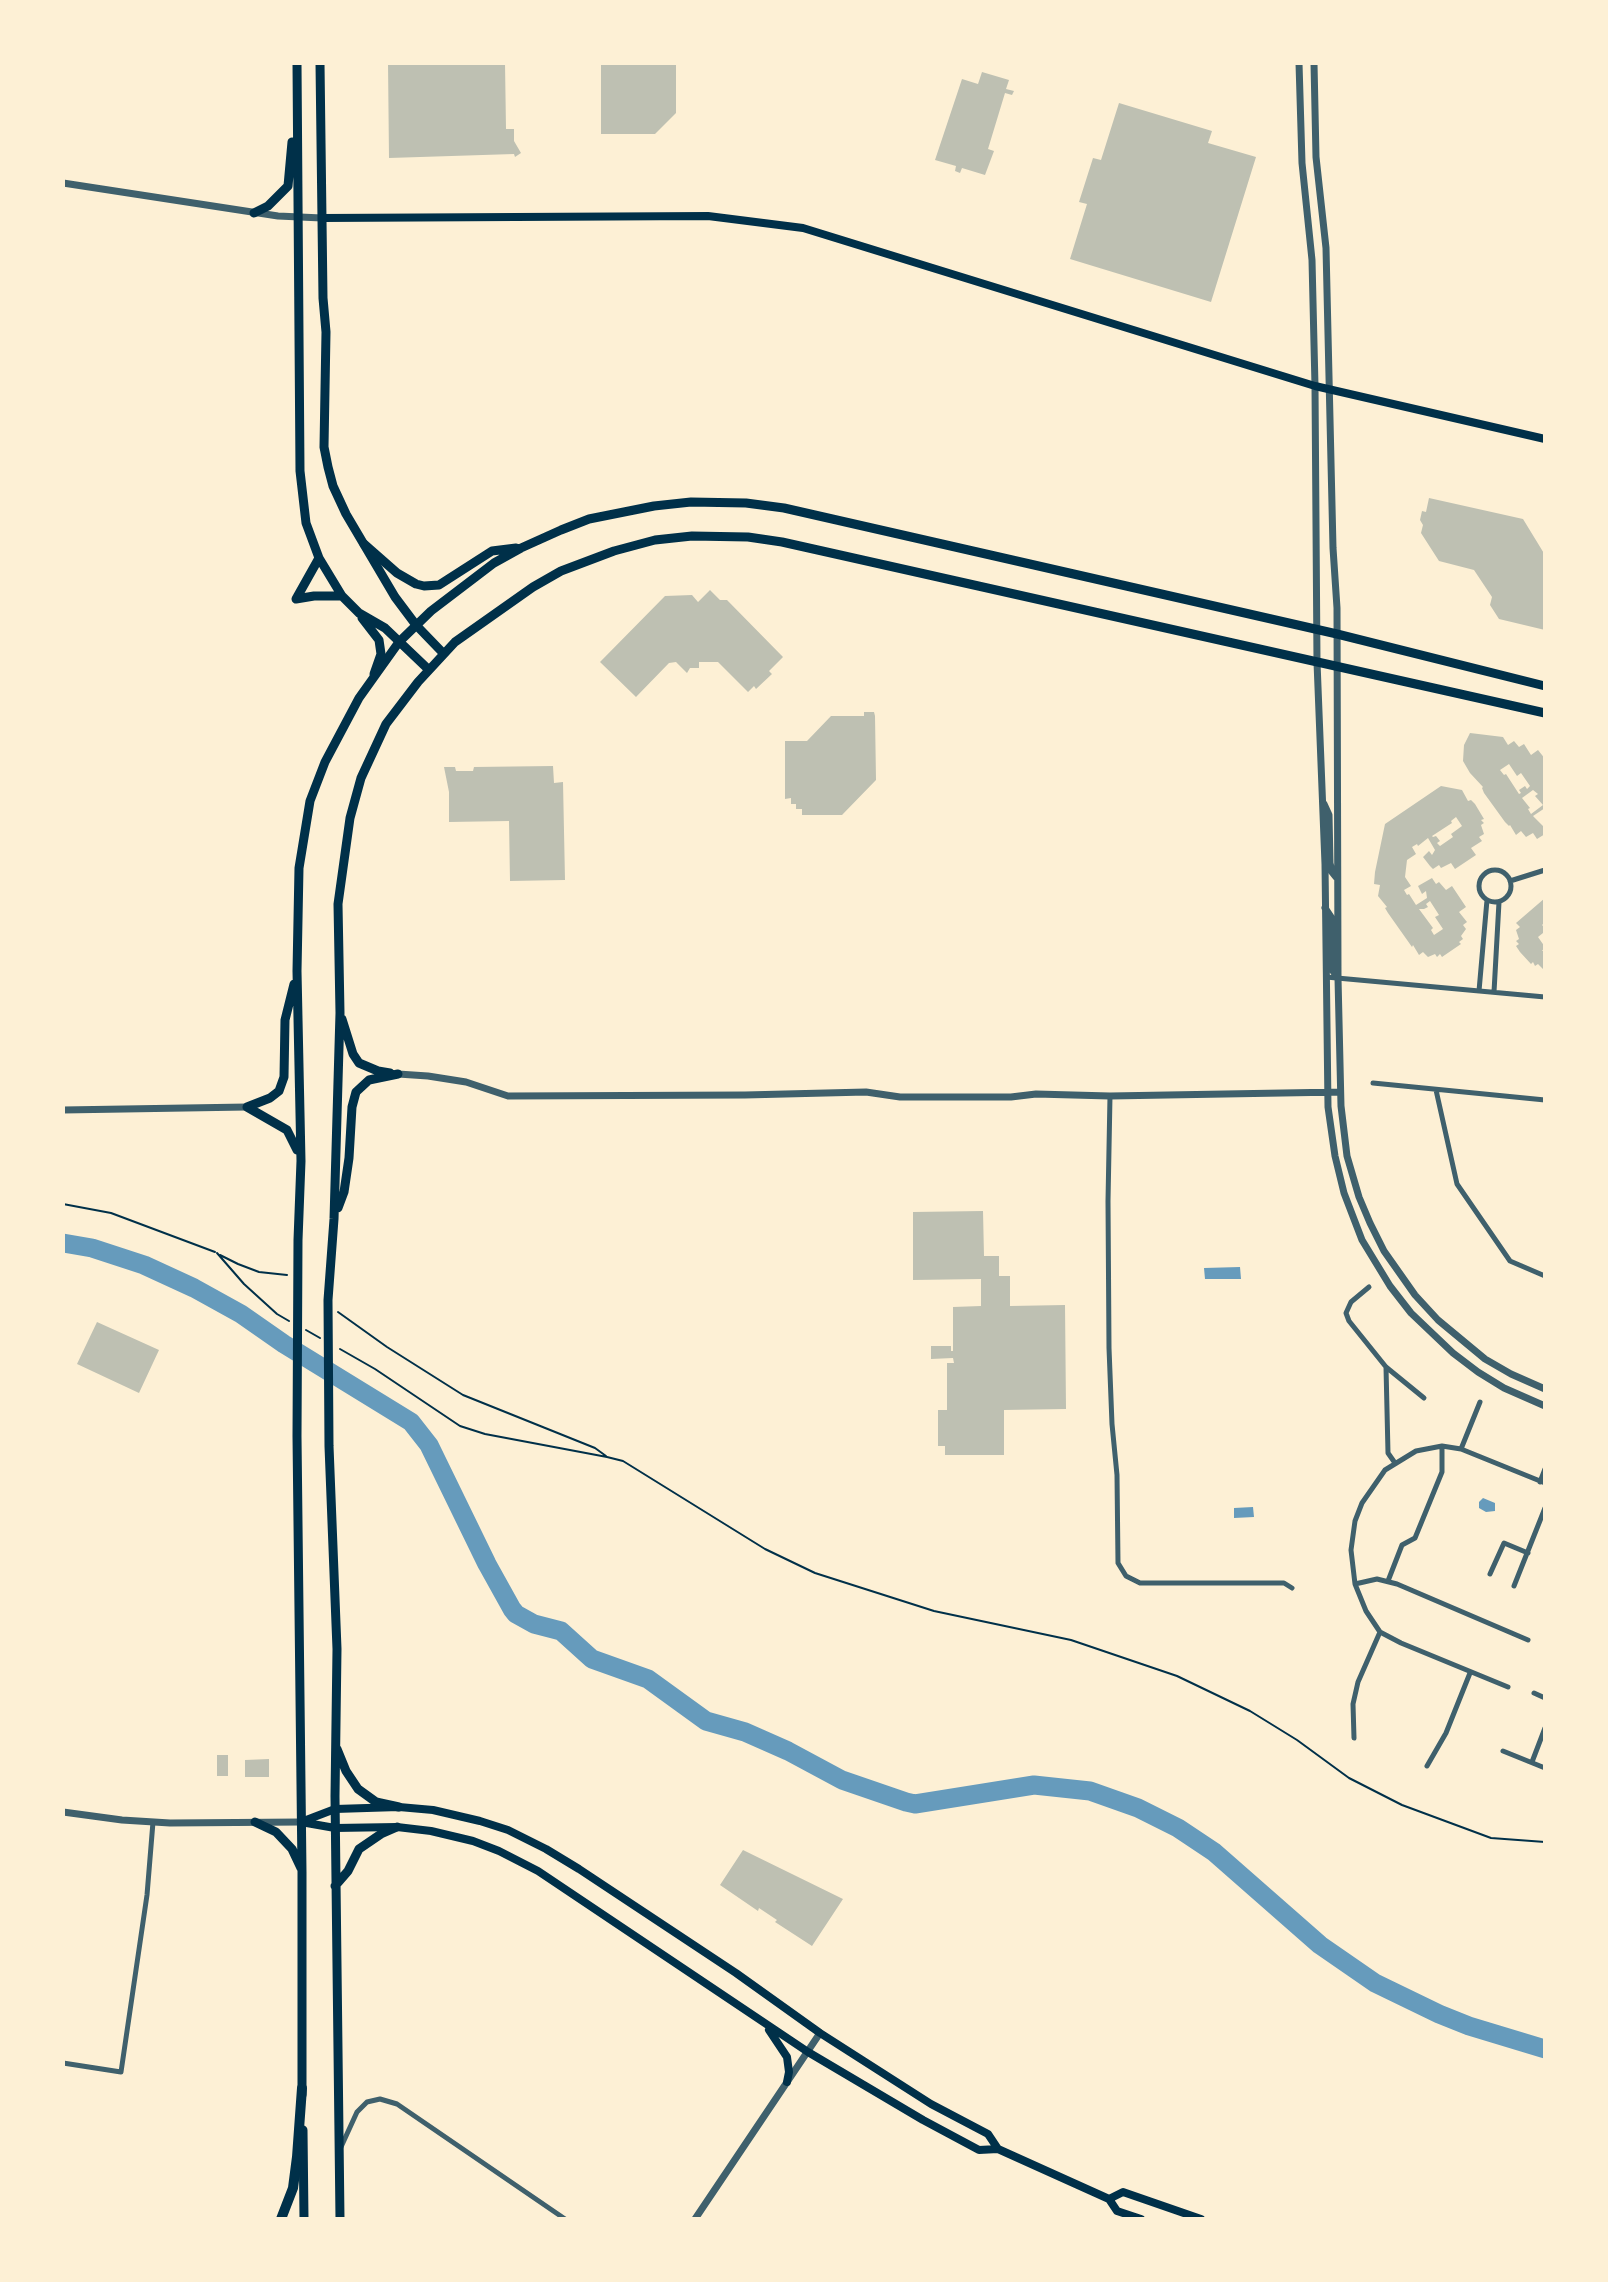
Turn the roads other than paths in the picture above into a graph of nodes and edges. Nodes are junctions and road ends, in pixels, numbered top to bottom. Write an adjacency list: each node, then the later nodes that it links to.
1 (297, 63): 5 (main road)
2 (320, 63): 11 (main road)
3 (1299, 63): 8 (street)
4 (1314, 63): 7 (street)
5 (297, 95): 9 (main road); 10 (main road)
6 (63, 183): 9 (street)
7 (1321, 205): 8 (street); 13 (street)
8 (1306, 206): 12 (street)
9 (254, 213): 10 (street)
10 (298, 217): 11 (street); 17 (main road)
11 (322, 218): 12 (main road); 15 (main road)
12 (1315, 386): 13 (main road); 21 (street)
13 (1331, 391): 14 (main road); 22 (street)
14 (1545, 439)
15 (364, 544): 16 (main road); 20 (main road)
16 (521, 548): 20 (main road); 21 (main road)
17 (319, 558): 18 (main road); 18 (main road)
18 (342, 596): 19 (main road)
19 (359, 614): 23 (main road); 28 (main road)
20 (416, 625): 23 (main road); 24 (main road)
21 (1317, 631): 22 (main road); 25 (street)
22 (1337, 634): 26 (street); 29 (main road)
23 (400, 642): 27 (main road); 28 (main road)
24 (443, 653): 25 (main road); 27 (main road)
25 (1317, 662): 26 (main road); 31 (street)
26 (1336, 667): 30 (main road); 33 (street)
27 (428, 669): 44 (main road)
28 (374, 675): 38 (main road)
29 (1545, 686)
30 (1545, 713)
31 (1323, 800): 33 (street); 37 (street)
32 (1545, 870): 34 (street)
33 (1336, 878): 40 (street)
34 (1510, 881): 35 (street); 36 (street)
35 (1487, 900): 36 (street); 41 (street)
36 (1500, 902): 42 (street)
37 (1325, 907): 39 (street); 40 (street)
38 (297, 971): 52 (main road); 54 (main road)
39 (1326, 977): 40 (street); 49 (street)
40 (1338, 978): 41 (street); 48 (street)
41 (1479, 991): 42 (street)
42 (1494, 992): 43 (street)
43 (1545, 997)
44 (340, 1013): 45 (main road); 55 (main road)
45 (398, 1074): 50 (street); 55 (main road)
46 (1373, 1083): 47 (street)
47 (1436, 1090): 51 (street); 56 (street)
48 (1340, 1092): 49 (street); 59 (street)
49 (1328, 1093): 50 (street); 62 (street)
50 (1110, 1097): 74 (street)
51 (1545, 1100)
52 (247, 1107): 53 (street); 54 (main road)
53 (63, 1110)
54 (301, 1161): 93 (main road)
55 (334, 1219): 83 (main road)
56 (1545, 1276)
57 (1370, 1287): 58 (street)
58 (1386, 1367): 60 (street); 65 (street)
59 (1545, 1389)
60 (1424, 1398)
61 (1480, 1402): 64 (street)
62 (1545, 1406)
63 (1442, 1446): 64 (street); 65 (street); 71 (street)
64 (1461, 1449): 67 (street)
65 (1395, 1463): 72 (street)
66 (1545, 1469): 67 (street)
67 (1542, 1482)
68 (1545, 1508): 69 (street)
69 (1528, 1553): 70 (street); 73 (street)
70 (1490, 1574)
71 (1388, 1581): 72 (street); 76 (street)
72 (1355, 1584): 75 (street)
73 (1514, 1586)
74 (1292, 1588)
75 (1381, 1632): 77 (street); 82 (street)
76 (1528, 1640)
77 (1470, 1673): 78 (street); 86 (street)
78 (1508, 1687)
79 (1534, 1693): 80 (street)
80 (1545, 1698)
81 (1545, 1728): 85 (street)
82 (1354, 1738)
83 (335, 1744): 88 (main road); 89 (main road)
84 (1503, 1751): 85 (street)
85 (1532, 1762): 87 (street)
86 (1426, 1766)
87 (1545, 1768)
88 (399, 1807): 89 (main road); 99 (main road)
89 (335, 1809): 93 (main road); 94 (main road)
90 (63, 1812): 91 (street)
91 (153, 1822): 92 (street); 101 (street)
92 (255, 1822): 93 (street); 96 (main road)
93 (301, 1822): 94 (main road); 96 (main road)
94 (335, 1828): 95 (main road); 97 (main road)
95 (397, 1828): 97 (main road); 98 (main road)
96 (302, 1872): 103 (main road)
97 (335, 1886): 105 (main road)
98 (760, 2020): 100 (main road); 102 (main road)
99 (820, 2033): 100 (street); 104 (main road)
100 (808, 2052): 102 (street); 104 (main road)
101 (63, 2063)
102 (788, 2082): 111 (street)
103 (302, 2088): 107 (highway); 108 (main road)
104 (998, 2149): 106 (main road)
105 (338, 2153): 109 (main road); 110 (street)
106 (1108, 2199): 112 (main road); 113 (main road)
107 (281, 2219)
108 (304, 2219)
109 (340, 2219)
110 (565, 2219)
111 (695, 2219)
112 (1141, 2219)
113 (1201, 2219)

